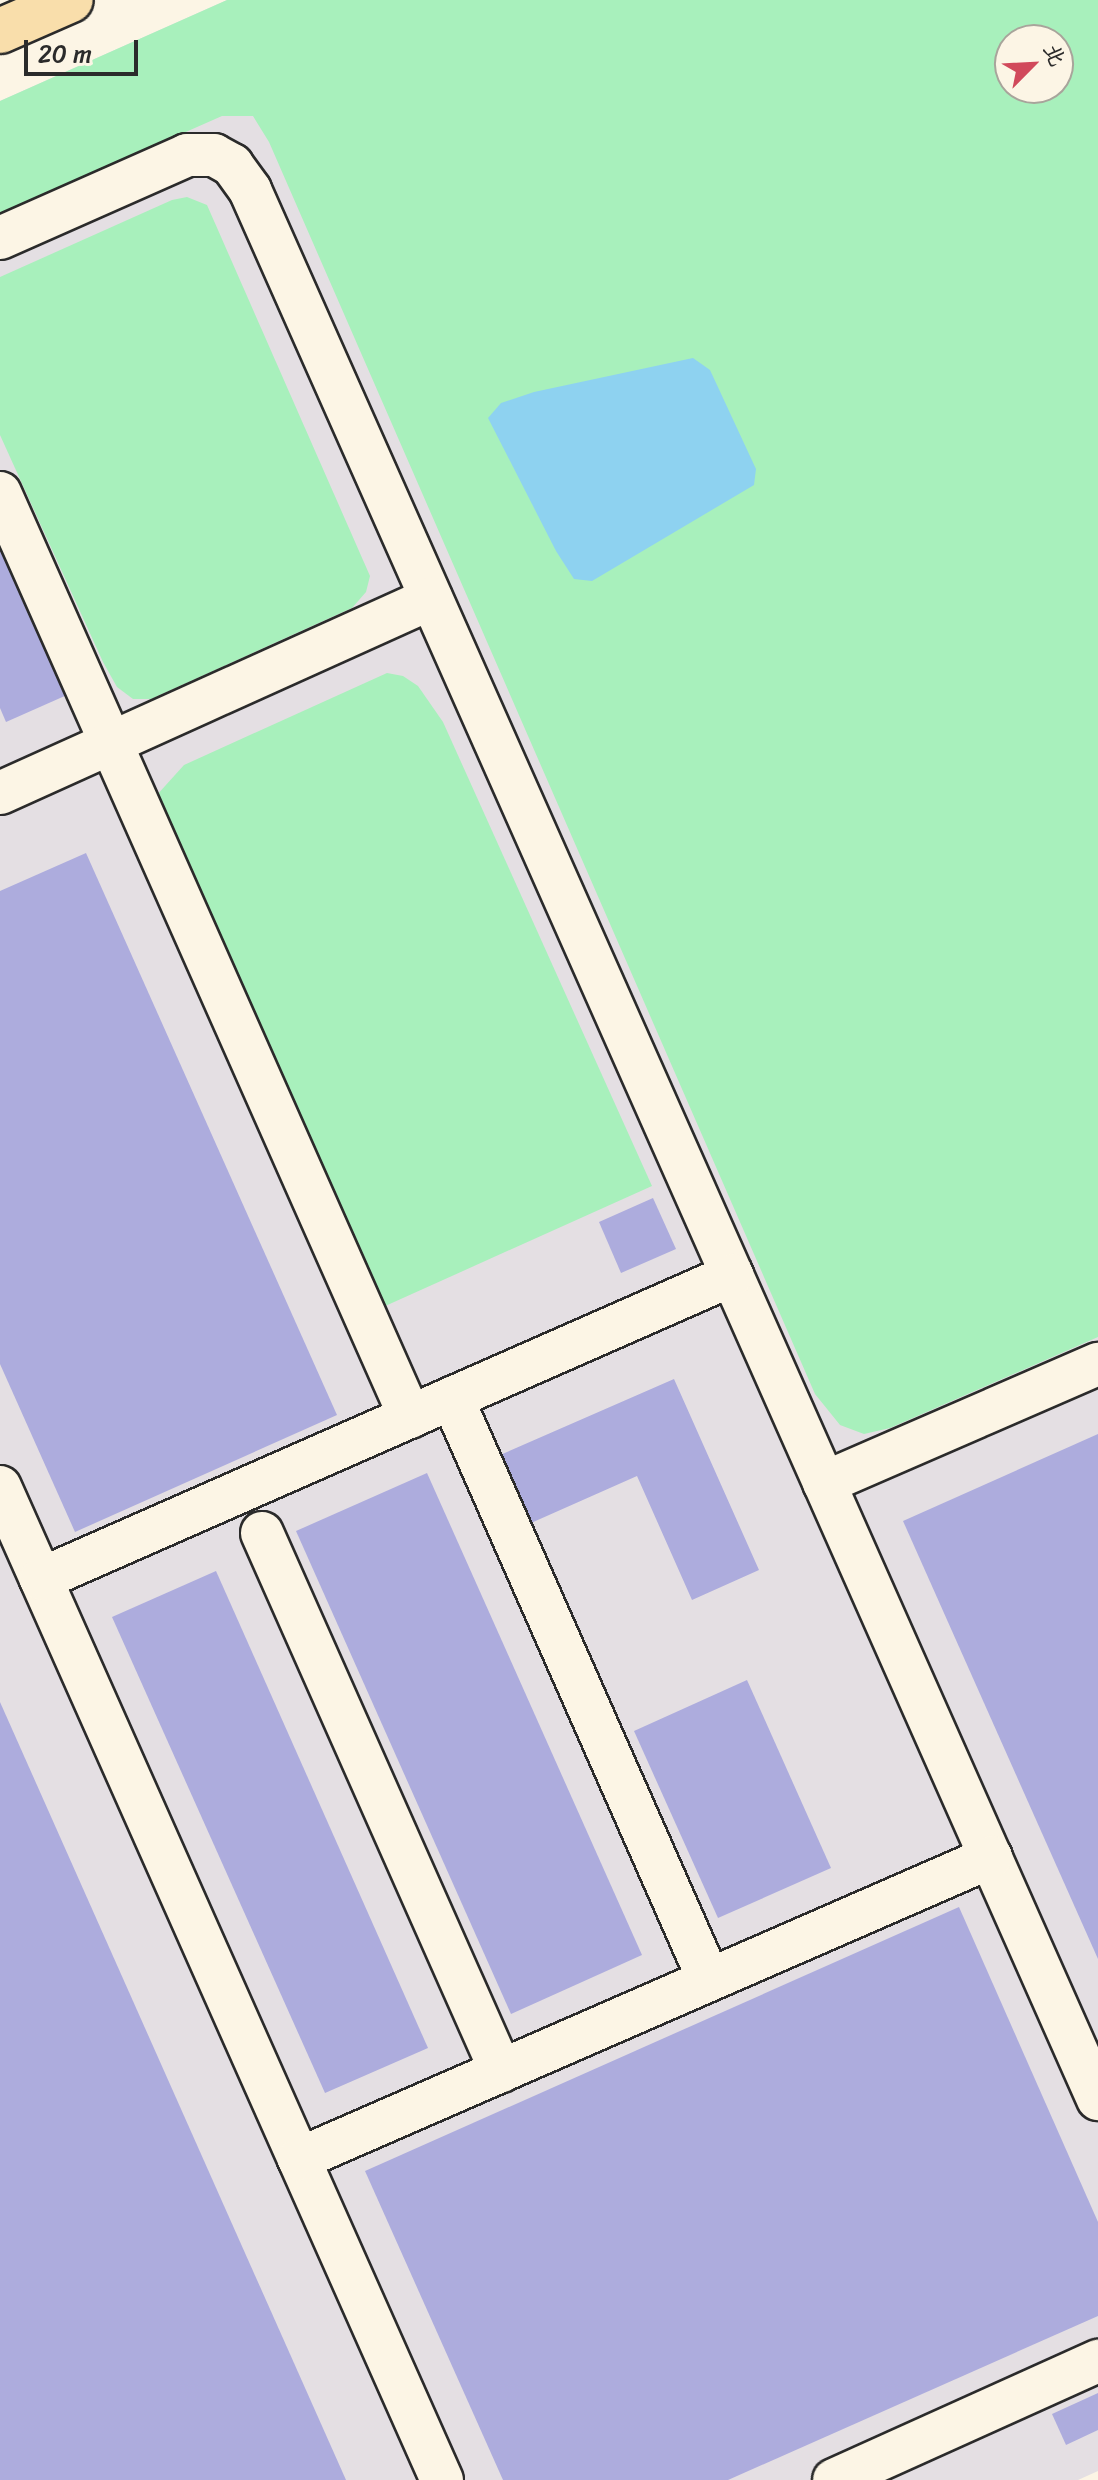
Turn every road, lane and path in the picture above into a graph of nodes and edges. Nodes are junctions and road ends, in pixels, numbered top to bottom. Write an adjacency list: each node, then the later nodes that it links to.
1 (71, 0): 2 (main road)
2 (0, 31)
3 (0, 238): 5 (lane)
4 (0, 493): 6 (lane)
5 (431, 598): 6 (lane); 8 (lane)
6 (111, 743): 7 (lane); 11 (lane)
7 (0, 793)
8 (732, 1275): 10 (lane); 12 (lane)
9 (1098, 1364): 12 (lane)
10 (452, 1398): 11 (lane); 17 (lane)
11 (410, 1417): 15 (lane)
12 (824, 1483): 16 (lane)
13 (0, 1487): 15 (lane)
14 (262, 1533): 18 (lane)
15 (41, 1579): 20 (lane)
16 (991, 1857): 17 (lane); 19 (lane)
17 (709, 1980): 18 (lane)
18 (501, 2071): 20 (lane)
19 (1098, 2099)
20 (299, 2159): 22 (lane)
21 (1098, 2361): 23 (lane)
22 (442, 2480)
23 (834, 2480)

